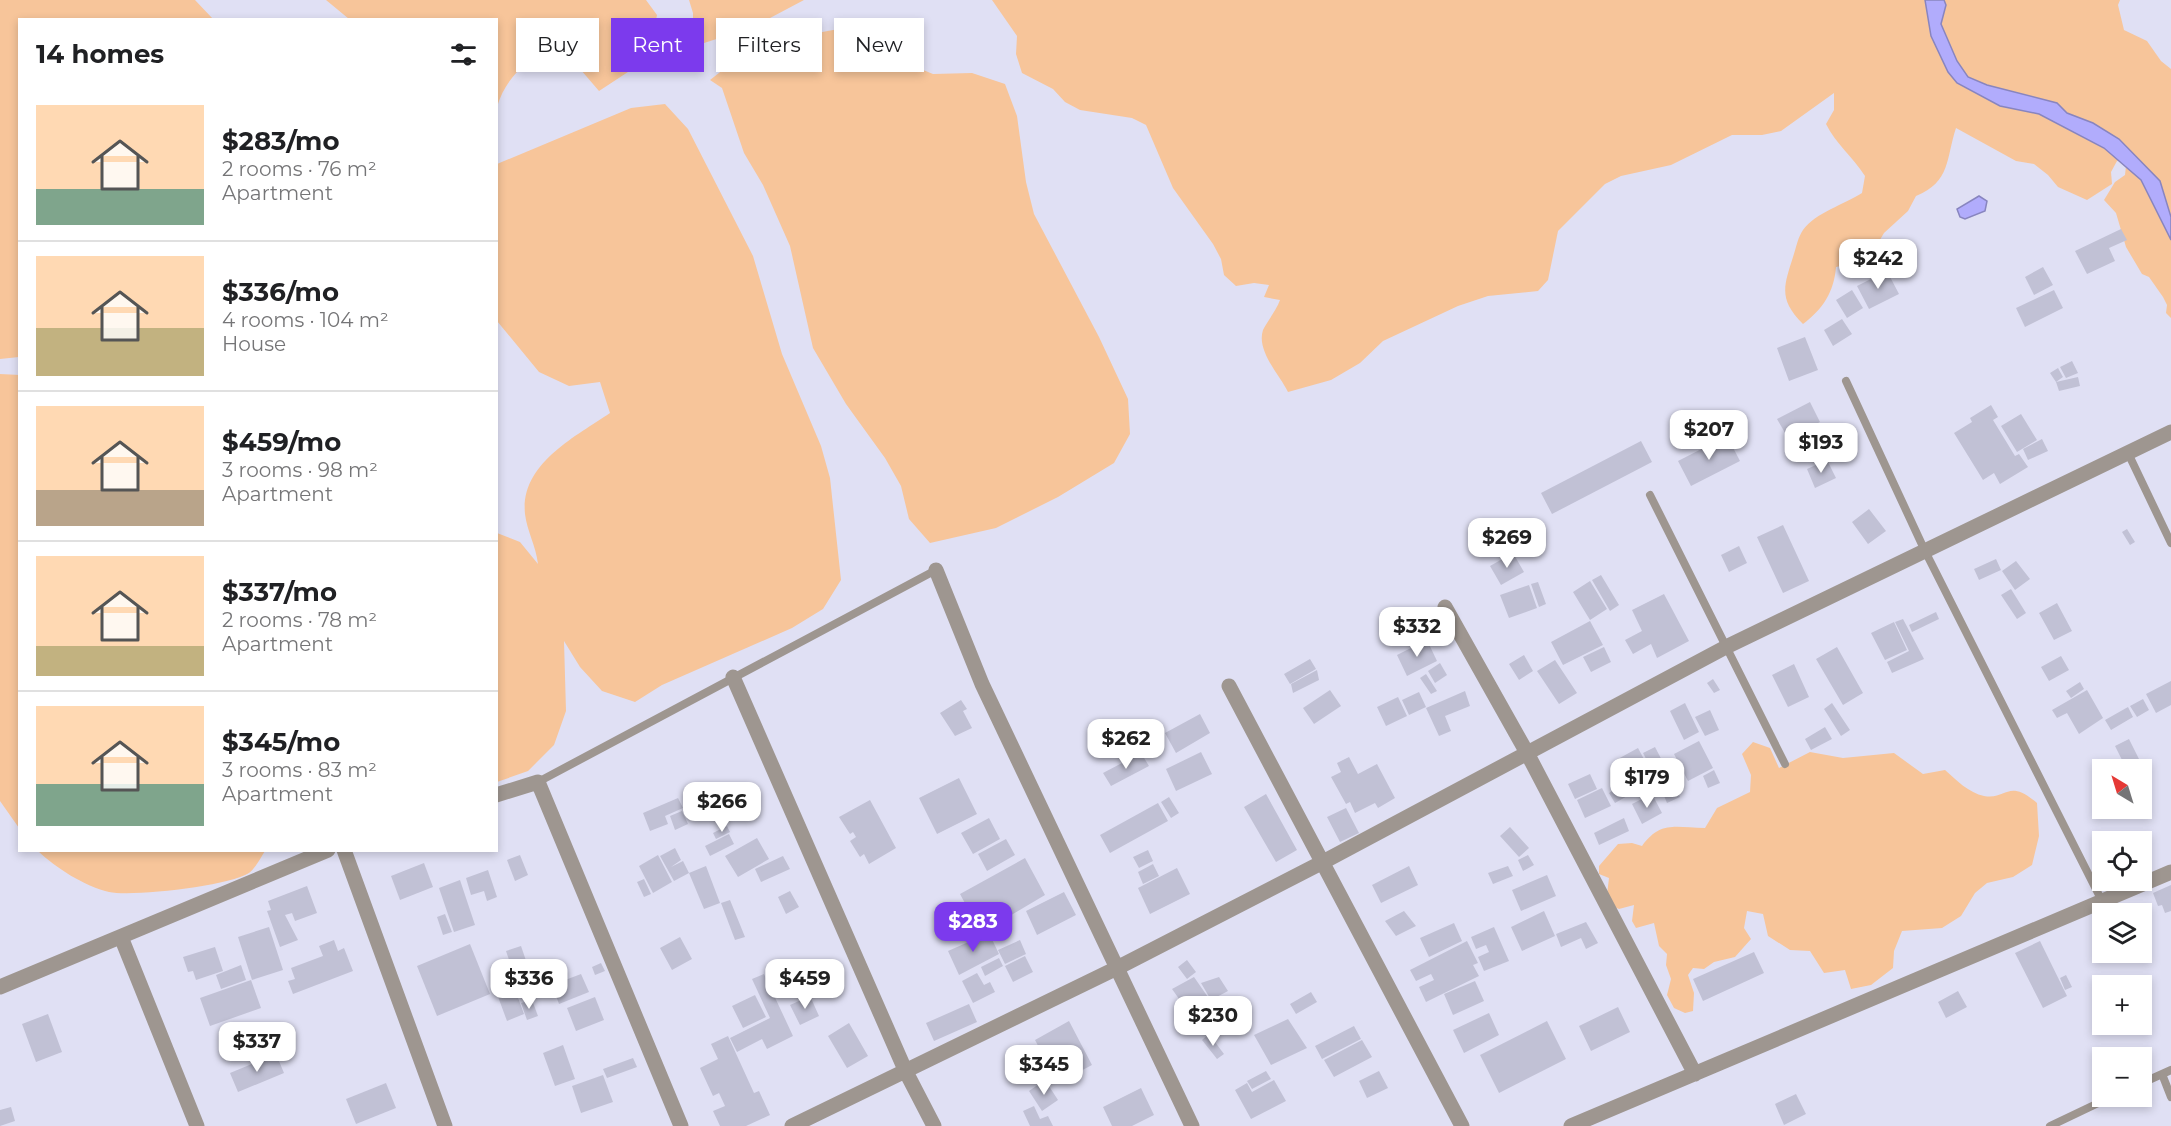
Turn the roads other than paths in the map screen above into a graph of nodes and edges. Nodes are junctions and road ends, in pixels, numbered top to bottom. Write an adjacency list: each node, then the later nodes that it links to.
1 (1846, 381): 6 (lane)
2 (2171, 432): 3 (street)
3 (2128, 453): 5 (lane); 6 (street)
4 (1650, 495): 9 (lane)
5 (2171, 543)
6 (1925, 551): 9 (street); 20 (lane)
7 (936, 570): 10 (lane); 22 (street)
8 (1445, 607): 12 (street)
9 (1726, 646): 12 (street); 13 (lane)
10 (733, 677): 14 (lane); 25 (street)
11 (1229, 686): 18 (street)
12 (1526, 751): 18 (street); 26 (street)
13 (1785, 764)
14 (538, 782): 15 (street); 33 (street)
15 (498, 794)
16 (323, 852): 21 (street)
17 (345, 852): 32 (street)
18 (1323, 862): 22 (street); 37 (street)
19 (2171, 872): 20 (street)
20 (2102, 901): 26 (street)
21 (121, 938): 23 (street); 31 (street)
22 (1116, 968): 25 (street); 36 (street)
23 (0, 987)
24 (2171, 1070): 27 (lane)
25 (906, 1072): 34 (street); 35 (street)
26 (1695, 1074): 38 (street)
27 (2162, 1074): 28 (lane); 29 (lane)
28 (2152, 1078)
29 (2171, 1097)
30 (2092, 1106): 39 (lane)
31 (197, 1126)
32 (445, 1126)
33 (681, 1126)
34 (792, 1126)
35 (934, 1126)
36 (1192, 1126)
37 (1462, 1126)
38 (1571, 1126)
39 (2050, 1126)

